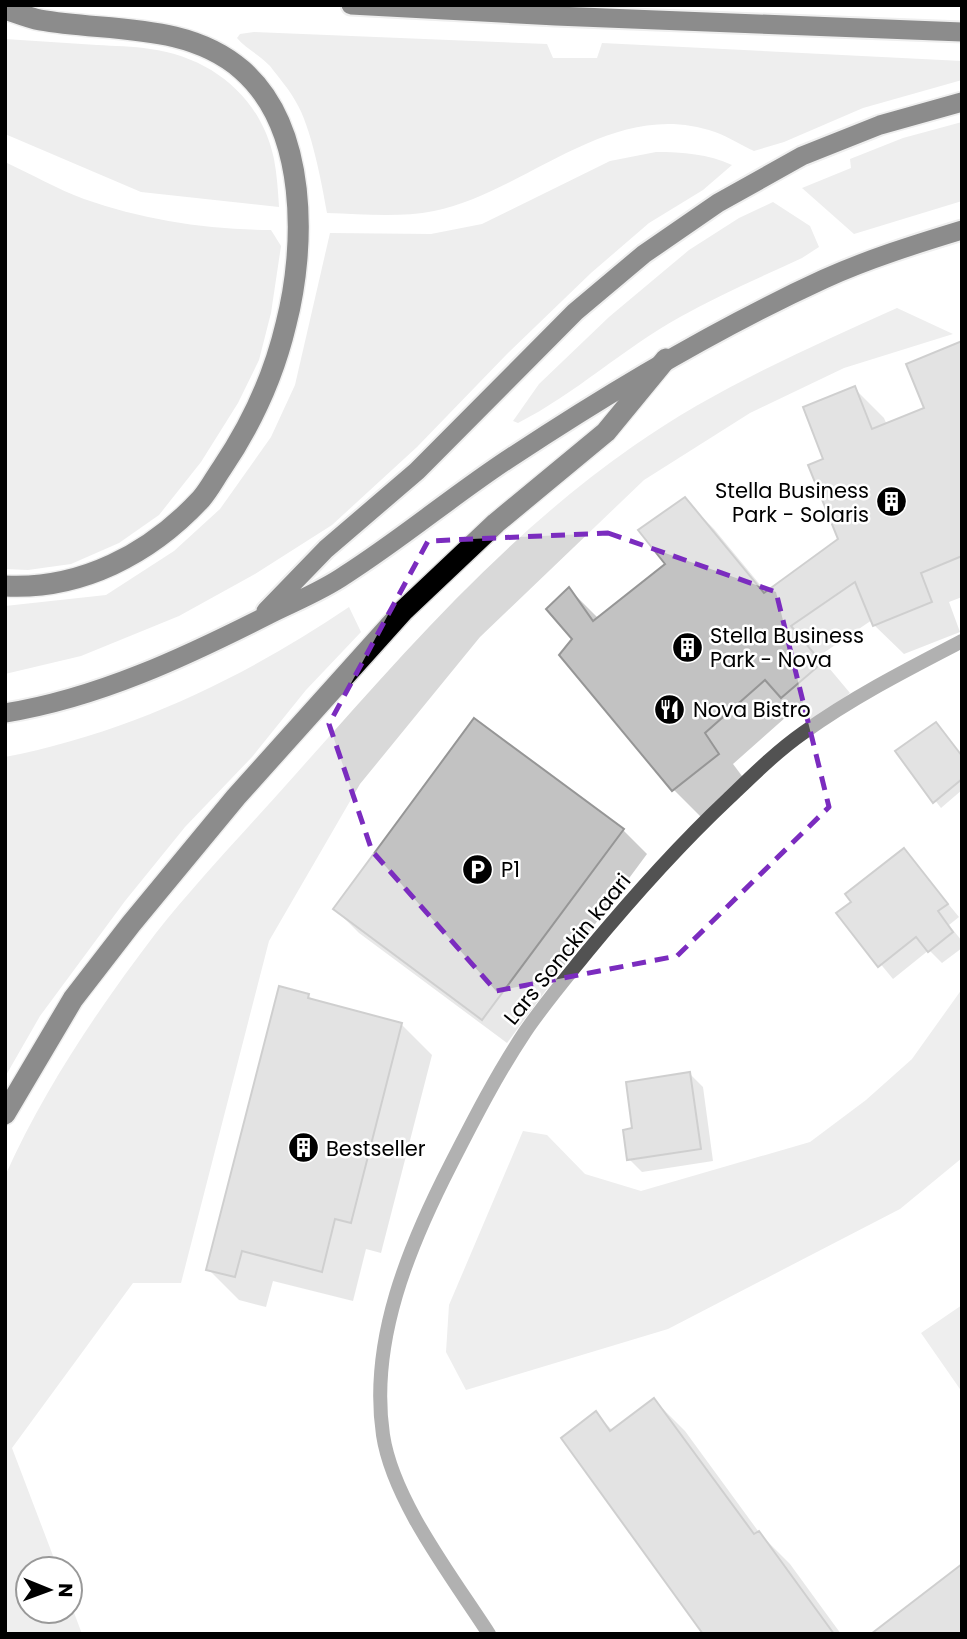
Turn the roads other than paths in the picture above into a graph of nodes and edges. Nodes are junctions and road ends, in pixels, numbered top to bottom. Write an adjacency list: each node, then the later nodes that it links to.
1 (351, 5): 3 (highway)
2 (5, 9): 7 (highway)
3 (962, 32)
4 (962, 102): 8 (highway)
5 (962, 230): 6 (highway)
6 (666, 359): 8 (highway); 11 (highway)
7 (5, 586)
8 (255, 622): 10 (highway)
9 (962, 641): 12 (street, Lars Sonckin kaari)
10 (5, 713)
11 (5, 1114)
12 (489, 1634)

